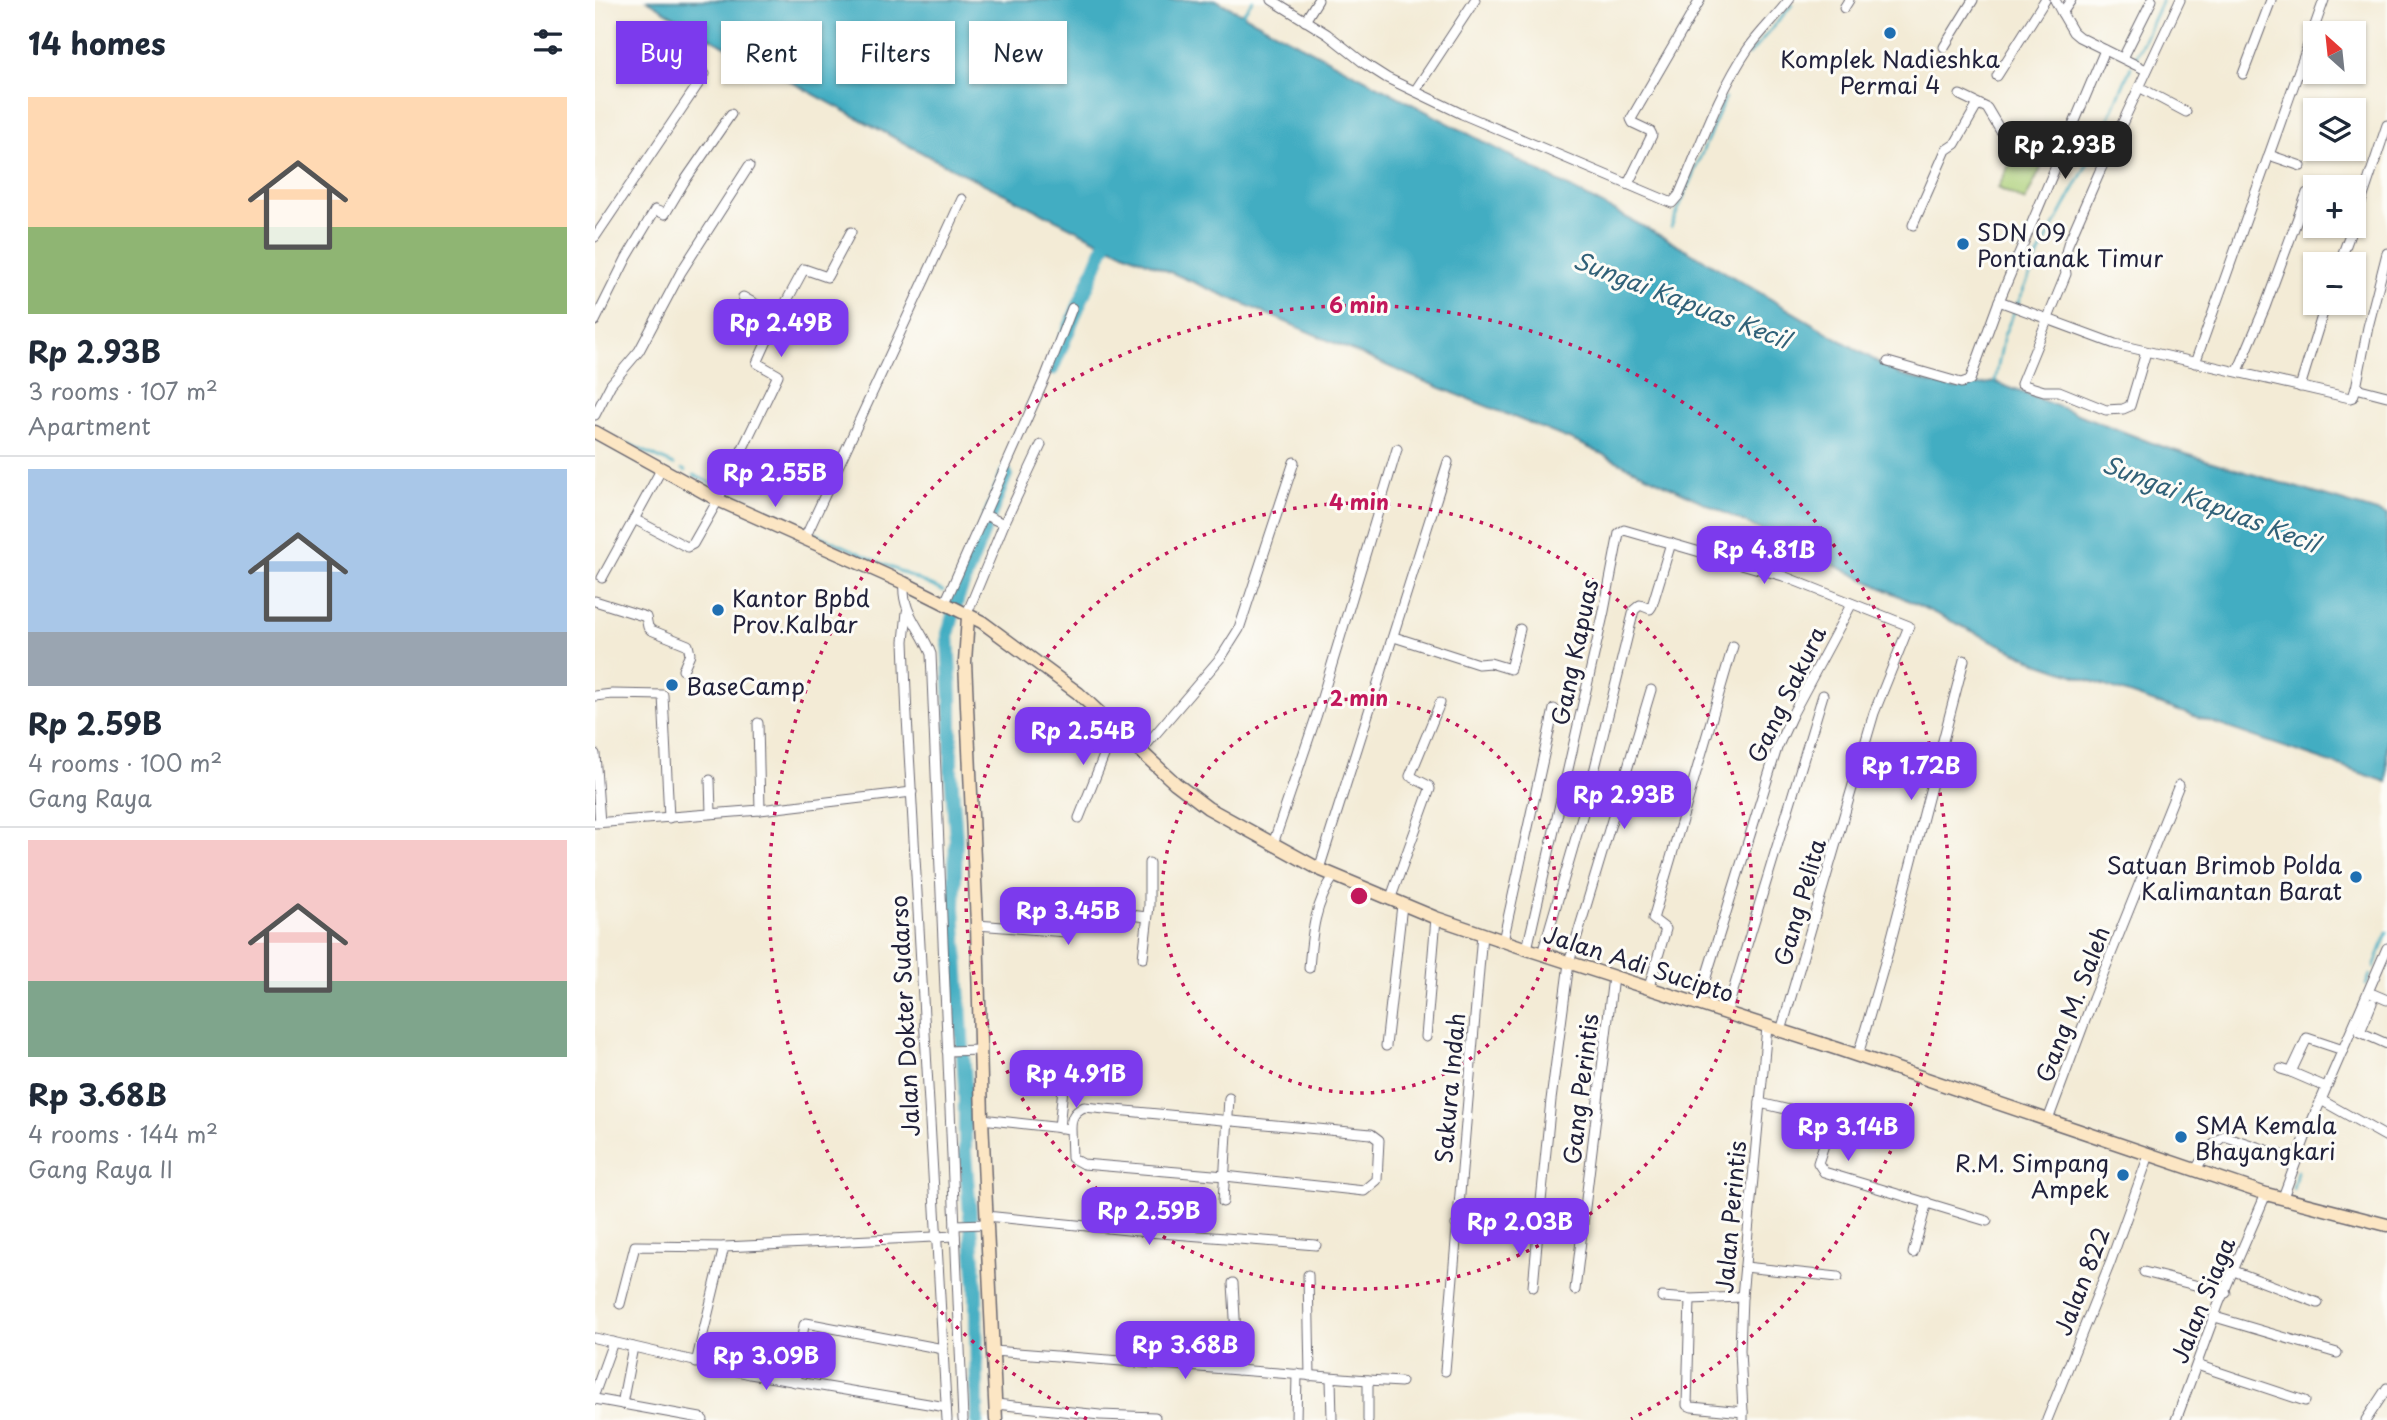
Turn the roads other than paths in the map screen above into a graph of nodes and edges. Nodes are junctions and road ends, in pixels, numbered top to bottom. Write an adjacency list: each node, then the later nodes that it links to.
1 (1272, 0): 15 (street)
2 (1318, 0): 15 (street)
3 (1475, 0): 24 (street)
4 (1700, 0): 34 (street)
5 (1789, 0): 34 (street)
6 (1973, 0): 16 (street)
7 (2045, 0): 21 (street)
8 (2055, 0): 14 (street)
9 (2071, 0): 14 (street)
10 (2152, 0): 18 (street)
11 (2180, 0): 19 (street)
12 (2271, 0): 20 (street)
13 (2324, 0): 30 (street)
14 (2062, 13): 17 (street)
15 (1305, 20): 24 (street)
16 (1944, 47)
17 (2105, 50): 18 (street); 31 (street)
18 (2125, 59): 19 (street)
19 (2142, 68): 23 (street)
20 (2243, 74)
21 (1997, 76)
22 (698, 84): 40 (street)
23 (2139, 87): 27 (street); 47 (street)
24 (1415, 91): 34 (street)
25 (1960, 95): 26 (street)
26 (1978, 104): 31 (street); 38 (street)
27 (2186, 112)
28 (731, 114): 48 (street)
29 (2387, 125): 35 (street)
30 (2269, 155): 33 (street); 51 (street)
31 (2059, 156): 43 (street)
32 (749, 166): 56 (street)
33 (2301, 166)
34 (1628, 184)
35 (2366, 186)
36 (962, 199): 67 (street)
37 (2303, 204): 52 (street)
38 (1913, 225)
39 (851, 232): 46 (street)
40 (595, 237)
41 (2386, 259): 54 (street)
42 (743, 297): 46 (street)
43 (1999, 301): 47 (street); 50 (street)
44 (1072, 308): 64 (street)
45 (2322, 315): 53 (street)
46 (778, 317): 63 (street)
47 (2047, 319): 49 (street); 49 (street)
48 (595, 321)
49 (2146, 352): 51 (street)
50 (1888, 362)
51 (2195, 363): 52 (street)
52 (2238, 371): 53 (street)
53 (2300, 387): 54 (street)
54 (2356, 388): 55 (street)
55 (2387, 396)
56 (595, 415)
57 (595, 432): 62 (main road, Jalan Adi Sucipto)
58 (1041, 445): 66 (street)
59 (1397, 449): 99 (street)
60 (1294, 462): 89 (street)
61 (1448, 462): 77 (street)
62 (661, 470): 63 (main road, Jalan Adi Sucipto); 65 (street)
63 (718, 500): 65 (street); 67 (main road, Jalan Adi Sucipto)
64 (985, 515): 66 (street); 74 (street)
65 (634, 519): 69 (street)
66 (1001, 523): 74 (street)
67 (805, 538): 70 (main road, Jalan Adi Sucipto)
68 (1671, 543): 72 (street); 110 (street, Gang Kapuas); 111 (street)
69 (602, 579)
70 (904, 583): 73 (street); 74 (main road, Jalan Adi Sucipto)
71 (595, 601): 81 (street)
72 (1851, 605): 118 (street, Gang Sakura); 121 (street, Gang Pelita)
73 (908, 610): 93 (street, Jalan Dokter Sudarso); 127 (street)
74 (956, 611): 75 (main road, Jalan Adi Sucipto); 78 (main road)
75 (982, 622): 78 (main road); 88 (main road, Jalan Adi Sucipto)
76 (1520, 629): 77 (street)
77 (1394, 637): 101 (street)
78 (968, 641): 106 (main road)
79 (1733, 646): 116 (street)
80 (1964, 660): 128 (street)
81 (683, 670)
82 (1651, 690): 113 (street)
83 (1823, 695): 119 (street)
84 (595, 696): 96 (street)
85 (1440, 703): 103 (street)
86 (1555, 709): 108 (street)
87 (758, 723): 94 (street)
88 (1115, 728): 89 (main road, Jalan Adi Sucipto); 97 (street)
89 (1141, 751): 99 (main road, Jalan Adi Sucipto)
90 (595, 756): 98 (street)
91 (710, 780): 95 (street)
92 (2179, 785): 138 (street, Gang M. Saleh)
93 (912, 792): 94 (street); 146 (street, Jalan Dokter Sudarso)
94 (760, 810): 95 (street)
95 (711, 813): 96 (street)
96 (669, 818): 98 (street)
97 (1079, 818)
98 (598, 823)
99 (1273, 844): 101 (main road, Jalan Adi Sucipto)
100 (1149, 863): 104 (street)
101 (1319, 869): 102 (main road, Jalan Adi Sucipto)
102 (1334, 876): 103 (main road, Jalan Adi Sucipto); 114 (street)
103 (1396, 902): 105 (main road, Jalan Adi Sucipto); 124 (street)
104 (1147, 917): 106 (street); 112 (street)
105 (1436, 918): 107 (main road, Jalan Adi Sucipto); 122 (street)
106 (977, 925): 125 (main road)
107 (1482, 934): 108 (main road, Jalan Adi Sucipto); 155 (street, Sakura Indah)
108 (1503, 941): 110 (main road, Jalan Adi Sucipto)
109 (2387, 948): 126 (street)
110 (1527, 949): 111 (main road, Jalan Adi Sucipto)
111 (1542, 954): 113 (main road, Jalan Adi Sucipto)
112 (1143, 958)
113 (1569, 963): 115 (main road, Jalan Adi Sucipto); 157 (street)
114 (1309, 968)
115 (1613, 976): 116 (main road, Jalan Adi Sucipto); 172 (street, Gang Perintis)
116 (1649, 987): 118 (main road, Jalan Adi Sucipto)
117 (2387, 1000): 123 (street)
118 (1698, 1003): 119 (main road, Jalan Adi Sucipto)
119 (1726, 1014): 120 (main road, Jalan Adi Sucipto)
120 (1767, 1027): 121 (main road, Jalan Adi Sucipto); 135 (street, Jalan Perintis)
121 (1781, 1031): 128 (main road, Jalan Adi Sucipto)
122 (1426, 1037)
123 (2387, 1044)
124 (1385, 1046)
125 (980, 1050): 127 (street); 136 (main road)
126 (2343, 1050): 130 (street); 131 (street)
127 (947, 1051): 147 (street)
128 (1858, 1055): 138 (main road, Jalan Adi Sucipto)
129 (2281, 1069): 130 (street)
130 (2291, 1072): 131 (street)
131 (2326, 1087): 134 (street)
132 (1063, 1088): 139 (street)
133 (1229, 1098): 137 (street)
134 (2321, 1100): 141 (street); 143 (street)
135 (1760, 1102): 151 (street); 163 (street, Jalan Perintis)
136 (982, 1119): 139 (street); 153 (main road)
137 (1228, 1119): 140 (street); 145 (street); 145 (street)
138 (2048, 1120): 142 (main road, Jalan Adi Sucipto)
139 (1059, 1128): 140 (street)
140 (1071, 1129): 145 (street)
141 (2387, 1137)
142 (2149, 1155): 144 (main road, Jalan Adi Sucipto); 215 (street, Jalan 822)
143 (2297, 1160): 144 (street); 149 (street)
144 (2196, 1169): 148 (main road, Jalan Adi Sucipto)
145 (1225, 1176): 150 (street)
146 (934, 1190): 147 (street); 158 (street, Jalan Dokter Sudarso)
147 (953, 1190): 154 (street)
148 (2266, 1194): 149 (main road, Jalan Adi Sucipto); 164 (street, Jalan Siaga)
149 (2283, 1197): 156 (main road, Jalan Adi Sucipto)
150 (1223, 1202)
151 (1927, 1202): 152 (street); 162 (street)
152 (1987, 1221)
153 (983, 1222): 154 (street); 160 (street); 186 (main road)
154 (959, 1225): 159 (street)
155 (1457, 1225): 157 (street); 191 (street, Sakura Indah)
156 (2387, 1225)
157 (1538, 1232): 171 (street)
158 (937, 1236): 159 (street); 161 (street); 169 (street, Jalan Dokter Sudarso)
159 (955, 1236): 168 (street)
160 (1316, 1245)
161 (724, 1247): 180 (street); 188 (street)
162 (1913, 1253)
163 (1745, 1267): 167 (street); 175 (street, Jalan Perintis)
164 (2234, 1271): 173 (street, Jalan Siaga); 179 (street)
165 (2144, 1272): 173 (street)
166 (1308, 1275): 193 (street)
167 (1838, 1277)
168 (957, 1280): 169 (street); 177 (street)
169 (939, 1281): 178 (street, Jalan Dokter Sudarso)
170 (1233, 1283): 190 (street)
171 (1533, 1287)
172 (1575, 1290)
173 (2225, 1293): 181 (street, Jalan Siaga)
174 (1662, 1297): 176 (street)
175 (1742, 1297): 176 (street); 206 (street, Jalan Perintis)
176 (1690, 1299): 206 (street)
177 (958, 1300): 178 (street); 210 (street)
178 (940, 1301): 185 (street, Jalan Dokter Sudarso)
179 (2318, 1303)
180 (620, 1304)
181 (2214, 1317): 187 (street); 189 (street, Jalan Siaga)
182 (595, 1338): 183 (street)
183 (613, 1342): 184 (street); 199 (street)
184 (632, 1347): 188 (street); 202 (street)
185 (943, 1349): 196 (street); 204 (street, Jalan Dokter Sudarso)
186 (993, 1351): 190 (street); 203 (main road)
187 (2337, 1353)
188 (696, 1363): 196 (street)
189 (2197, 1365): 201 (street); 216 (street, Jalan Siaga)
190 (1238, 1370): 192 (street)
191 (1445, 1371)
192 (1297, 1374): 193 (street); 212 (street)
193 (1310, 1376): 194 (street)
194 (1331, 1378): 195 (street); 213 (street)
195 (1368, 1380): 197 (street); 214 (street)
196 (795, 1382): 204 (street)
197 (1401, 1382)
198 (2387, 1388): 217 (street)
199 (595, 1392)
200 (595, 1399): 202 (street)
201 (2305, 1401)
202 (622, 1404): 208 (street)
203 (996, 1404): 205 (street); 211 (main road)
204 (946, 1407): 209 (street, Jalan Dokter Sudarso)
205 (1059, 1415): 207 (street)
206 (1743, 1416)
207 (1155, 1417)
208 (703, 1420)
209 (947, 1420)
210 (963, 1420)
211 (996, 1420)
212 (1296, 1420)
213 (1332, 1420)
214 (1368, 1420)
215 (2047, 1420)
216 (2176, 1420)
217 (2366, 1420)

